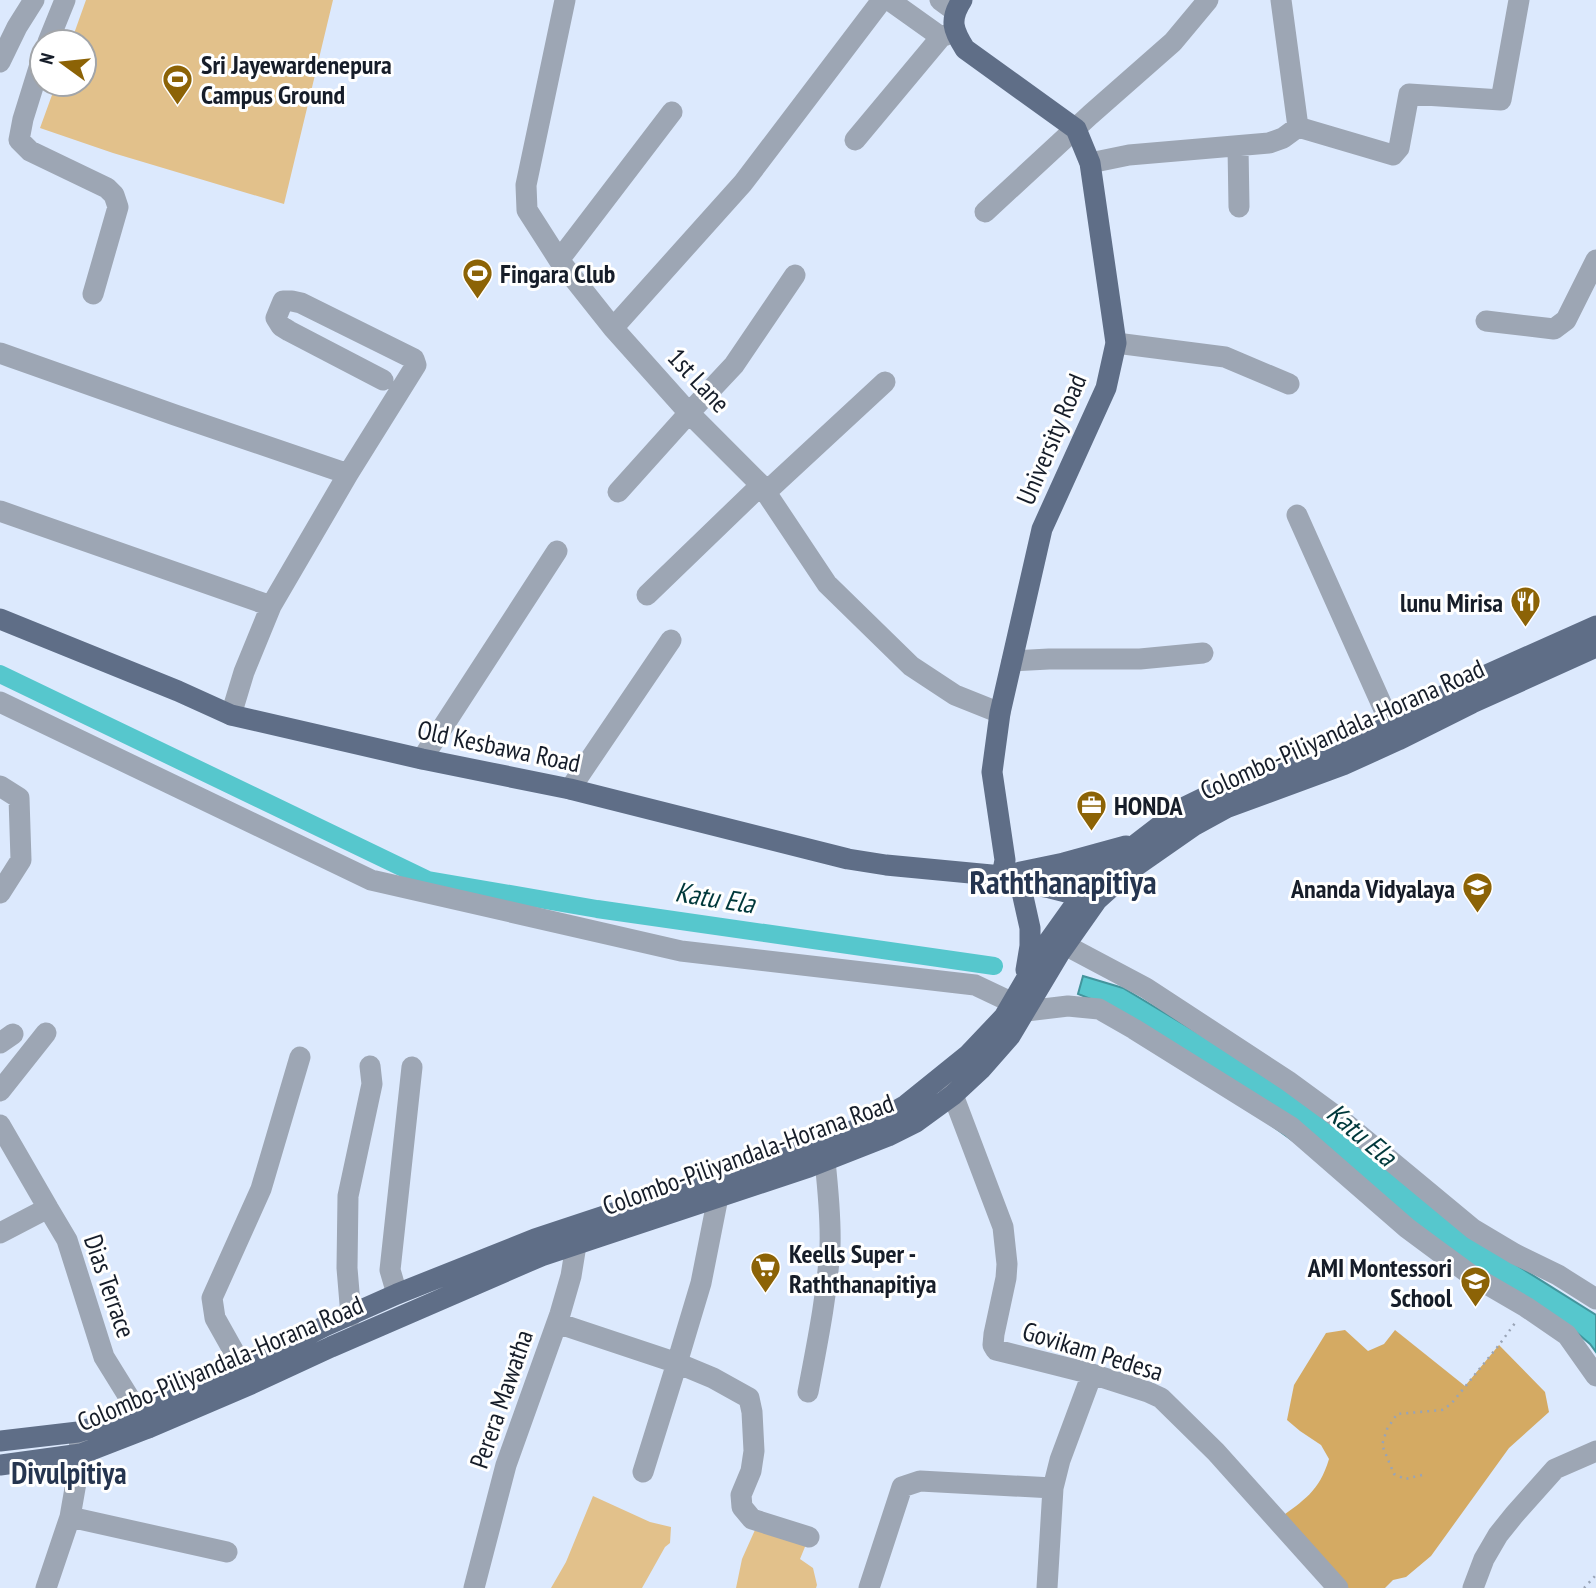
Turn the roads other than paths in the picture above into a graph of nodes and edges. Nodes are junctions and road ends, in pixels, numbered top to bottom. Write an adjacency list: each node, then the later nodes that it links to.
1 (34, 0): 11 (street)
2 (65, 0): 10 (street)
3 (565, 0): 21 (street, 1st Lane)
4 (882, 0): 26 (street)
5 (889, 0): 9 (street)
6 (1208, 0): 15 (street)
7 (1281, 0): 14 (street)
8 (1519, 0): 14 (street)
9 (950, 16): 15 (main road); 16 (street)
10 (54, 28)
11 (0, 62)
12 (30, 98): 24 (street)
13 (672, 112): 21 (street)
14 (1298, 127): 17 (street)
15 (1076, 129): 18 (main road, University Road); 20 (street)
16 (855, 140)
17 (1238, 146): 18 (street); 19 (street)
18 (1090, 163): 27 (main road, University Road)
19 (1239, 207)
20 (985, 212)
21 (559, 260): 26 (street, 1st Lane)
22 (1596, 260): 25 (street)
23 (795, 275): 32 (street)
24 (93, 294)
25 (1486, 321)
26 (613, 328): 32 (street, 1st Lane)
27 (1116, 343): 31 (street); 46 (main road, University Road)
28 (0, 353): 33 (street)
29 (383, 380): 33 (street)
30 (885, 382): 34 (street)
31 (1289, 384)
32 (689, 413): 34 (street, 1st Lane); 35 (street)
33 (348, 474): 40 (street)
34 (763, 489): 39 (street); 49 (street, 1st Lane)
35 (618, 492)
36 (0, 511): 40 (street)
37 (1297, 515): 51 (street)
38 (557, 551): 52 (street)
39 (647, 595)
40 (271, 606): 50 (street)
41 (0, 619): 50 (main road, Old Kesbawa Road)
42 (1596, 626): 47 (main road, Colombo-Piliyandala-Horana Road)
43 (670, 640): 54 (street)
44 (1596, 647): 47 (main road, Colombo-Piliyandala-Horana Road)
45 (1203, 653): 46 (street)
46 (1012, 661): 49 (main road, University Road)
47 (1468, 694): 51 (main road, Colombo-Piliyandala-Horana Road); 58 (main road, Colombo-Piliyandala-Horana Road)
48 (0, 702): 62 (street)
49 (1000, 713): 57 (main road, University Road)
50 (231, 715): 52 (main road, Old Kesbawa Road)
51 (1390, 723): 55 (main road, Colombo-Piliyandala-Horana Road)
52 (422, 759): 54 (main road, Old Kesbawa Road)
53 (0, 786): 59 (street)
54 (570, 789): 57 (main road, Old Kesbawa Road)
55 (1138, 842): 56 (main road, Old Kesbawa Road); 58 (main road, Colombo-Piliyandala-Horana Road)
56 (1064, 863): 57 (main road, Old Kesbawa Road); 58 (main road)
57 (1011, 879): 58 (main road, Old Kesbawa Road); 61 (main road, University Road)
58 (1097, 890): 60 (main road, Colombo-Piliyandala-Horana Road); 61 (main road, Colombo-Piliyandala-Horana Road)
59 (0, 893)
60 (1065, 945): 62 (main road, Colombo-Piliyandala-Horana Road); 76 (street)
61 (1024, 983): 62 (main road, Colombo-Piliyandala-Horana Road)
62 (1019, 1007): 67 (main road, Colombo-Piliyandala-Horana Road); 82 (street)
63 (46, 1033): 68 (street)
64 (300, 1057): 80 (street)
65 (370, 1066): 77 (street)
66 (412, 1067): 75 (street)
67 (947, 1086): 70 (main road, Colombo-Piliyandala-Horana Road); 74 (main road, Colombo-Piliyandala-Horana Road); 81 (street, Govikam Pedesa)
68 (0, 1091)
69 (0, 1125): 72 (street, Dias Terrace)
70 (825, 1161): 71 (main road, Colombo-Piliyandala-Horana Road); 83 (street)
71 (718, 1197): 74 (main road, Colombo-Piliyandala-Horana Road); 79 (street)
72 (48, 1208): 73 (street); 84 (street, Dias Terrace)
73 (0, 1233)
74 (573, 1237): 75 (main road, Colombo-Piliyandala-Horana Road); 78 (street, Perera Mawatha); 84 (main road, Colombo-Piliyandala-Horana Road)
75 (397, 1294): 77 (main road, Colombo-Piliyandala-Horana Road)
76 (1596, 1298)
77 (351, 1316): 80 (main road, Colombo-Piliyandala-Horana Road)
78 (557, 1324): 79 (street); 96 (street, Perera Mawatha)
79 (677, 1363): 90 (street); 93 (street)
80 (243, 1368): 84 (main road, Colombo-Piliyandala-Horana Road)
81 (1092, 1374): 91 (street); 99 (street, Govikam Pedesa)
82 (1596, 1376)
83 (808, 1392)
84 (144, 1421): 85 (main road, Colombo-Piliyandala-Horana Road); 88 (main road, Colombo-Piliyandala-Horana Road)
85 (78, 1432): 86 (main road, Colombo-Piliyandala-Horana Road); 88 (street)
86 (0, 1441)
87 (1596, 1451): 100 (street)
88 (81, 1454): 89 (main road, Colombo-Piliyandala-Horana Road); 92 (street)
89 (0, 1465)
90 (643, 1472)
91 (1052, 1488): 97 (street); 98 (street)
92 (70, 1517): 94 (street); 95 (street)
93 (808, 1537)
94 (227, 1552)
95 (46, 1588)
96 (474, 1588)
97 (869, 1588)
98 (1047, 1588)
99 (1338, 1588)
100 (1473, 1588)

